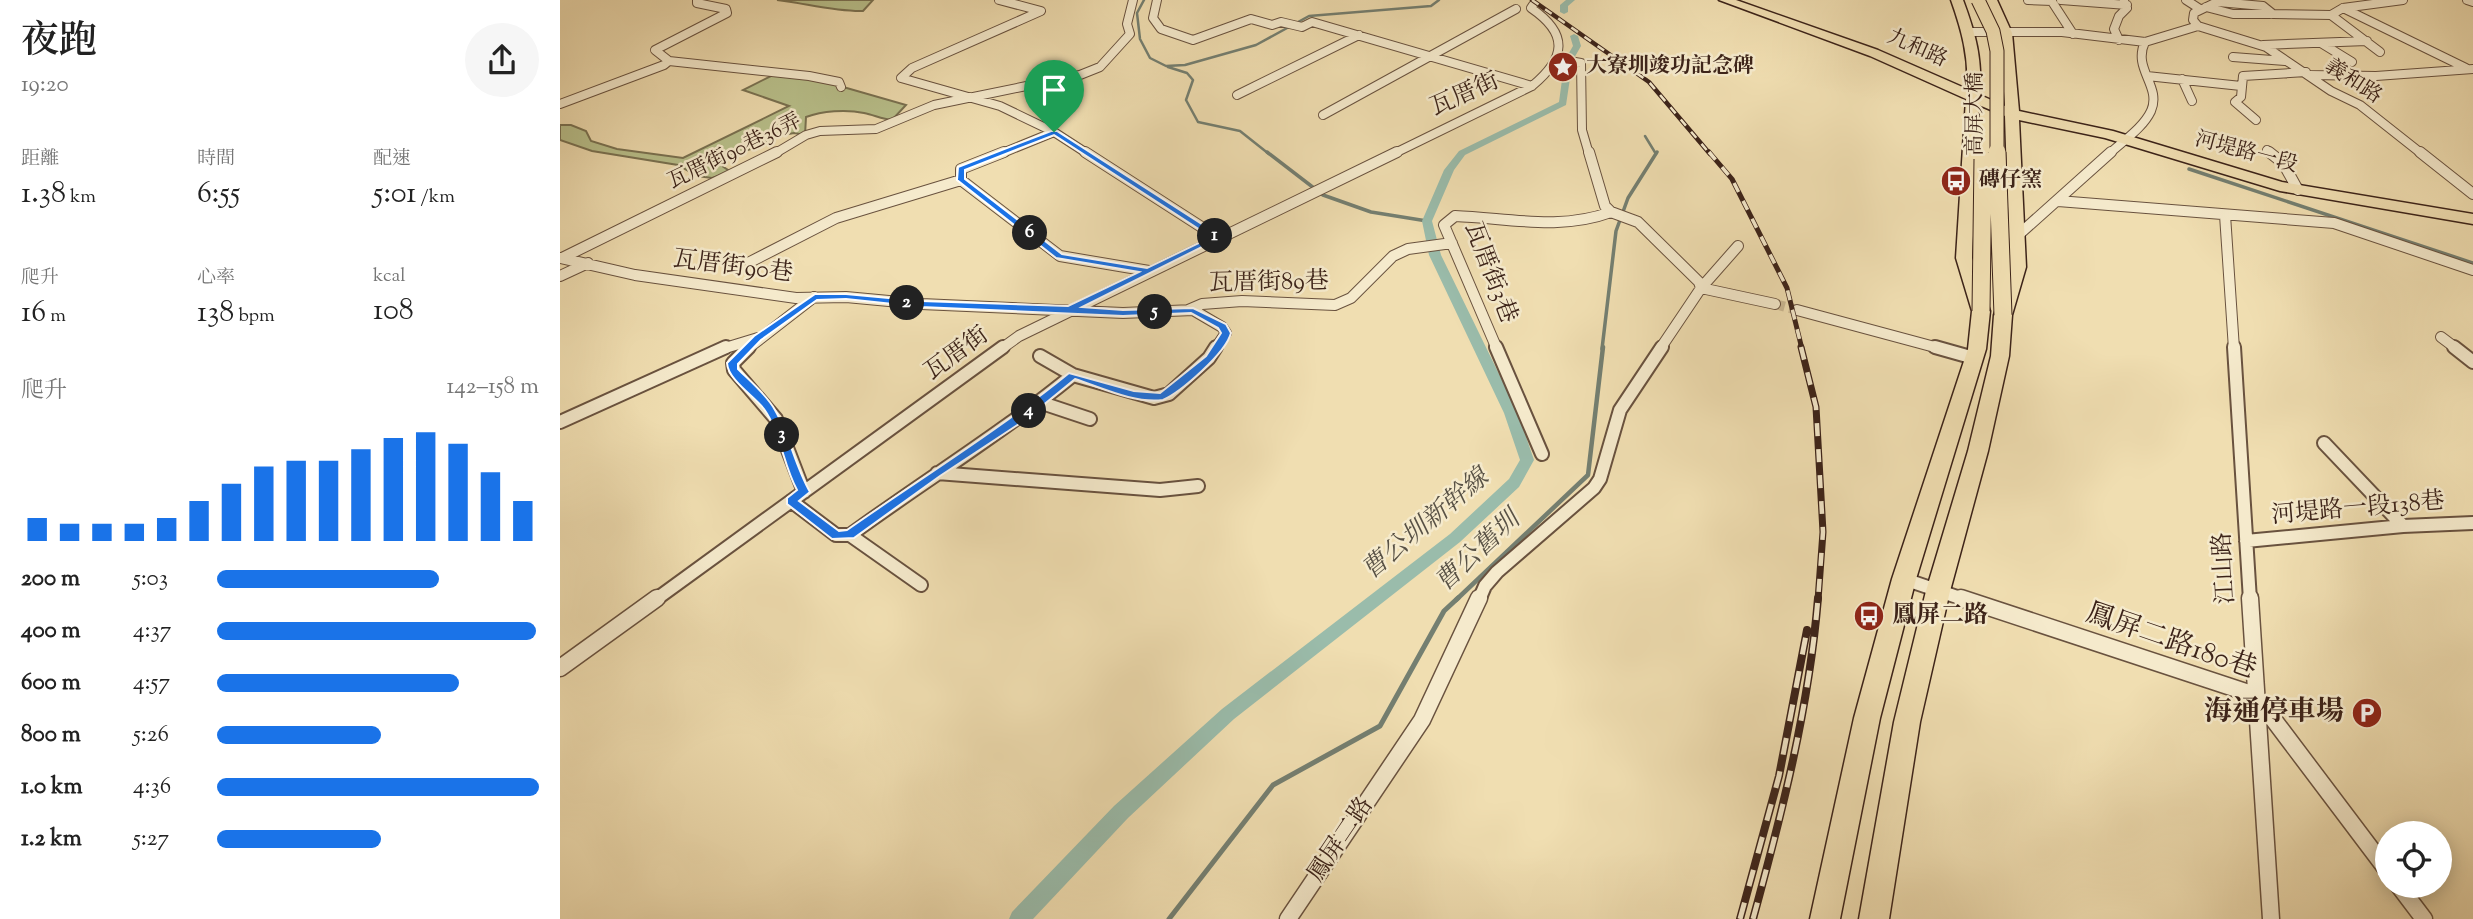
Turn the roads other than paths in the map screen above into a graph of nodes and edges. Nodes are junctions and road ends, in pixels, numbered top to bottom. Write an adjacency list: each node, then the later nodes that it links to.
1 (697, 0): 40 (street)
2 (999, 0): 52 (street)
3 (1133, 0): 52 (street, 瓦厝街90巷36弄)
4 (1157, 0): 25 (street)
5 (1724, 0): 51 (main road, 九和路)
6 (1957, 0): 27 (main road)
7 (1968, 0): 84 (main road, 高屏大橋, bridge)
8 (1978, 0): 84 (main road, 高屏大橋, bridge)
9 (1991, 0): 28 (main road)
10 (2028, 0): 15 (street)
11 (2062, 0): 18 (street)
12 (2186, 0): 20 (street)
13 (2403, 0): 21 (street)
14 (2467, 0): 17 (street)
15 (2051, 1): 29 (street)
16 (2220, 1): 20 (street); 23 (street)
17 (2473, 2)
18 (2125, 3): 31 (street)
19 (1533, 5): 39 (street)
20 (2203, 8): 23 (street); 26 (street)
21 (2343, 8): 24 (street); 43 (street)
22 (1516, 9): 37 (street, 瓦厝街)
23 (2273, 14): 24 (street)
24 (2330, 15): 32 (street)
25 (1297, 26): 30 (street, 瓦厝街)
26 (2198, 26): 33 (street); 35 (street, 義和路)
27 (1969, 32): 28 (street); 51 (main road)
28 (2006, 33): 29 (street); 55 (main road)
29 (2073, 34): 31 (street)
30 (1359, 35): 37 (street, 瓦厝街); 50 (street)
31 (2119, 40): 33 (street)
32 (2367, 41): 34 (street); 36 (street)
33 (2145, 42): 45 (street)
34 (2320, 43): 35 (street); 42 (street)
35 (2262, 45): 41 (street, 義和路)
36 (2380, 52)
37 (1431, 56): 47 (street, 瓦厝街); 56 (street, 瓦厝街)
38 (2233, 57): 41 (street)
39 (1558, 59): 47 (street, 瓦厝街); 65 (street)
40 (669, 61): 49 (street); 54 (street)
41 (2290, 61): 44 (street, 義和路)
42 (2352, 62)
43 (2472, 70): 44 (street)
44 (2308, 74): 48 (street); 63 (street, 義和路)
45 (2147, 76): 46 (street); 59 (street)
46 (2182, 79): 48 (street); 53 (street)
47 (1532, 86): 68 (street, 瓦厝街)
48 (2241, 86): 57 (street)
49 (841, 87)
50 (1237, 95)
51 (1972, 96): 55 (main road, 九和路); 84 (main road)
52 (973, 97): 58 (street); 72 (street, 瓦厝街90巷36弄)
53 (2192, 101)
54 (560, 104)
55 (2012, 114): 59 (main road, 河堤路一段); 69 (main road)
56 (1323, 115)
57 (2256, 120)
58 (1057, 134): 61 (street); 68 (street)
59 (2126, 140): 62 (main road, 河堤路一段); 64 (street)
60 (2267, 150): 62 (street)
61 (961, 180): 73 (street); 76 (street)
62 (2298, 190): 67 (main road, 河堤路一段)
63 (2473, 194)
64 (2058, 201): 66 (street); 69 (street)
65 (1614, 213): 70 (street, 瓦厝街3巷); 78 (street)
66 (2225, 215): 75 (street); 103 (street, 江山路)
67 (2473, 219)
68 (1217, 237): 76 (street, 瓦厝街)
69 (2016, 237): 84 (main road)
70 (1448, 243): 83 (street, 瓦厝街89巷); 95 (street, 瓦厝街3巷)
71 (1738, 246): 78 (street, 鳳屏二路)
72 (561, 258): 74 (street, 瓦厝街90巷)
73 (750, 262)
74 (588, 263): 77 (street); 79 (street, 瓦厝街90巷)
75 (2473, 270)
76 (1149, 271): 81 (street, 瓦厝街)
77 (560, 276)
78 (1701, 288): 80 (street); 111 (street, 鳳屏二路)
79 (815, 297): 81 (street, 瓦厝街90巷); 86 (street)
80 (1775, 304)
81 (1070, 309): 83 (street, 瓦厝街89巷); 98 (street, 瓦厝街)
82 (1797, 310): 88 (street)
83 (1185, 311): 90 (street, 瓦厝街89巷)
84 (1992, 313): 88 (main road); 106 (main road)
85 (2441, 337): 89 (street)
86 (758, 338): 93 (street); 98 (street)
87 (1040, 356): 90 (street, 瓦厝街89巷)
88 (1974, 358): 104 (main road)
89 (2473, 362)
90 (1073, 375): 91 (street)
91 (1039, 402): 92 (street); 96 (street)
92 (1090, 419)
93 (560, 422)
94 (2324, 443): 101 (street)
95 (1542, 454)
96 (936, 473): 97 (street); 102 (street)
97 (1198, 486)
98 (804, 492): 99 (street, 瓦厝街)
99 (791, 501): 102 (street); 107 (street, 瓦厝街)
100 (2473, 523): 101 (street, 河堤路一段138巷)
101 (2403, 526): 103 (street, 河堤路一段138巷)
102 (850, 535): 105 (street)
103 (2246, 541): 108 (street, 江山路)
104 (1904, 579): 106 (street, 鳳屏二路180巷); 112 (main road)
105 (921, 585)
106 (1938, 591): 108 (street, 鳳屏二路180巷); 113 (main road)
107 (560, 668)
108 (2255, 695): 109 (street, 鳳屏二路180巷); 114 (street, 江山路)
109 (2375, 854)
110 (2408, 898): 115 (street)
111 (1288, 919)
112 (1825, 919)
113 (1874, 919)
114 (2271, 919)
115 (2424, 919)

